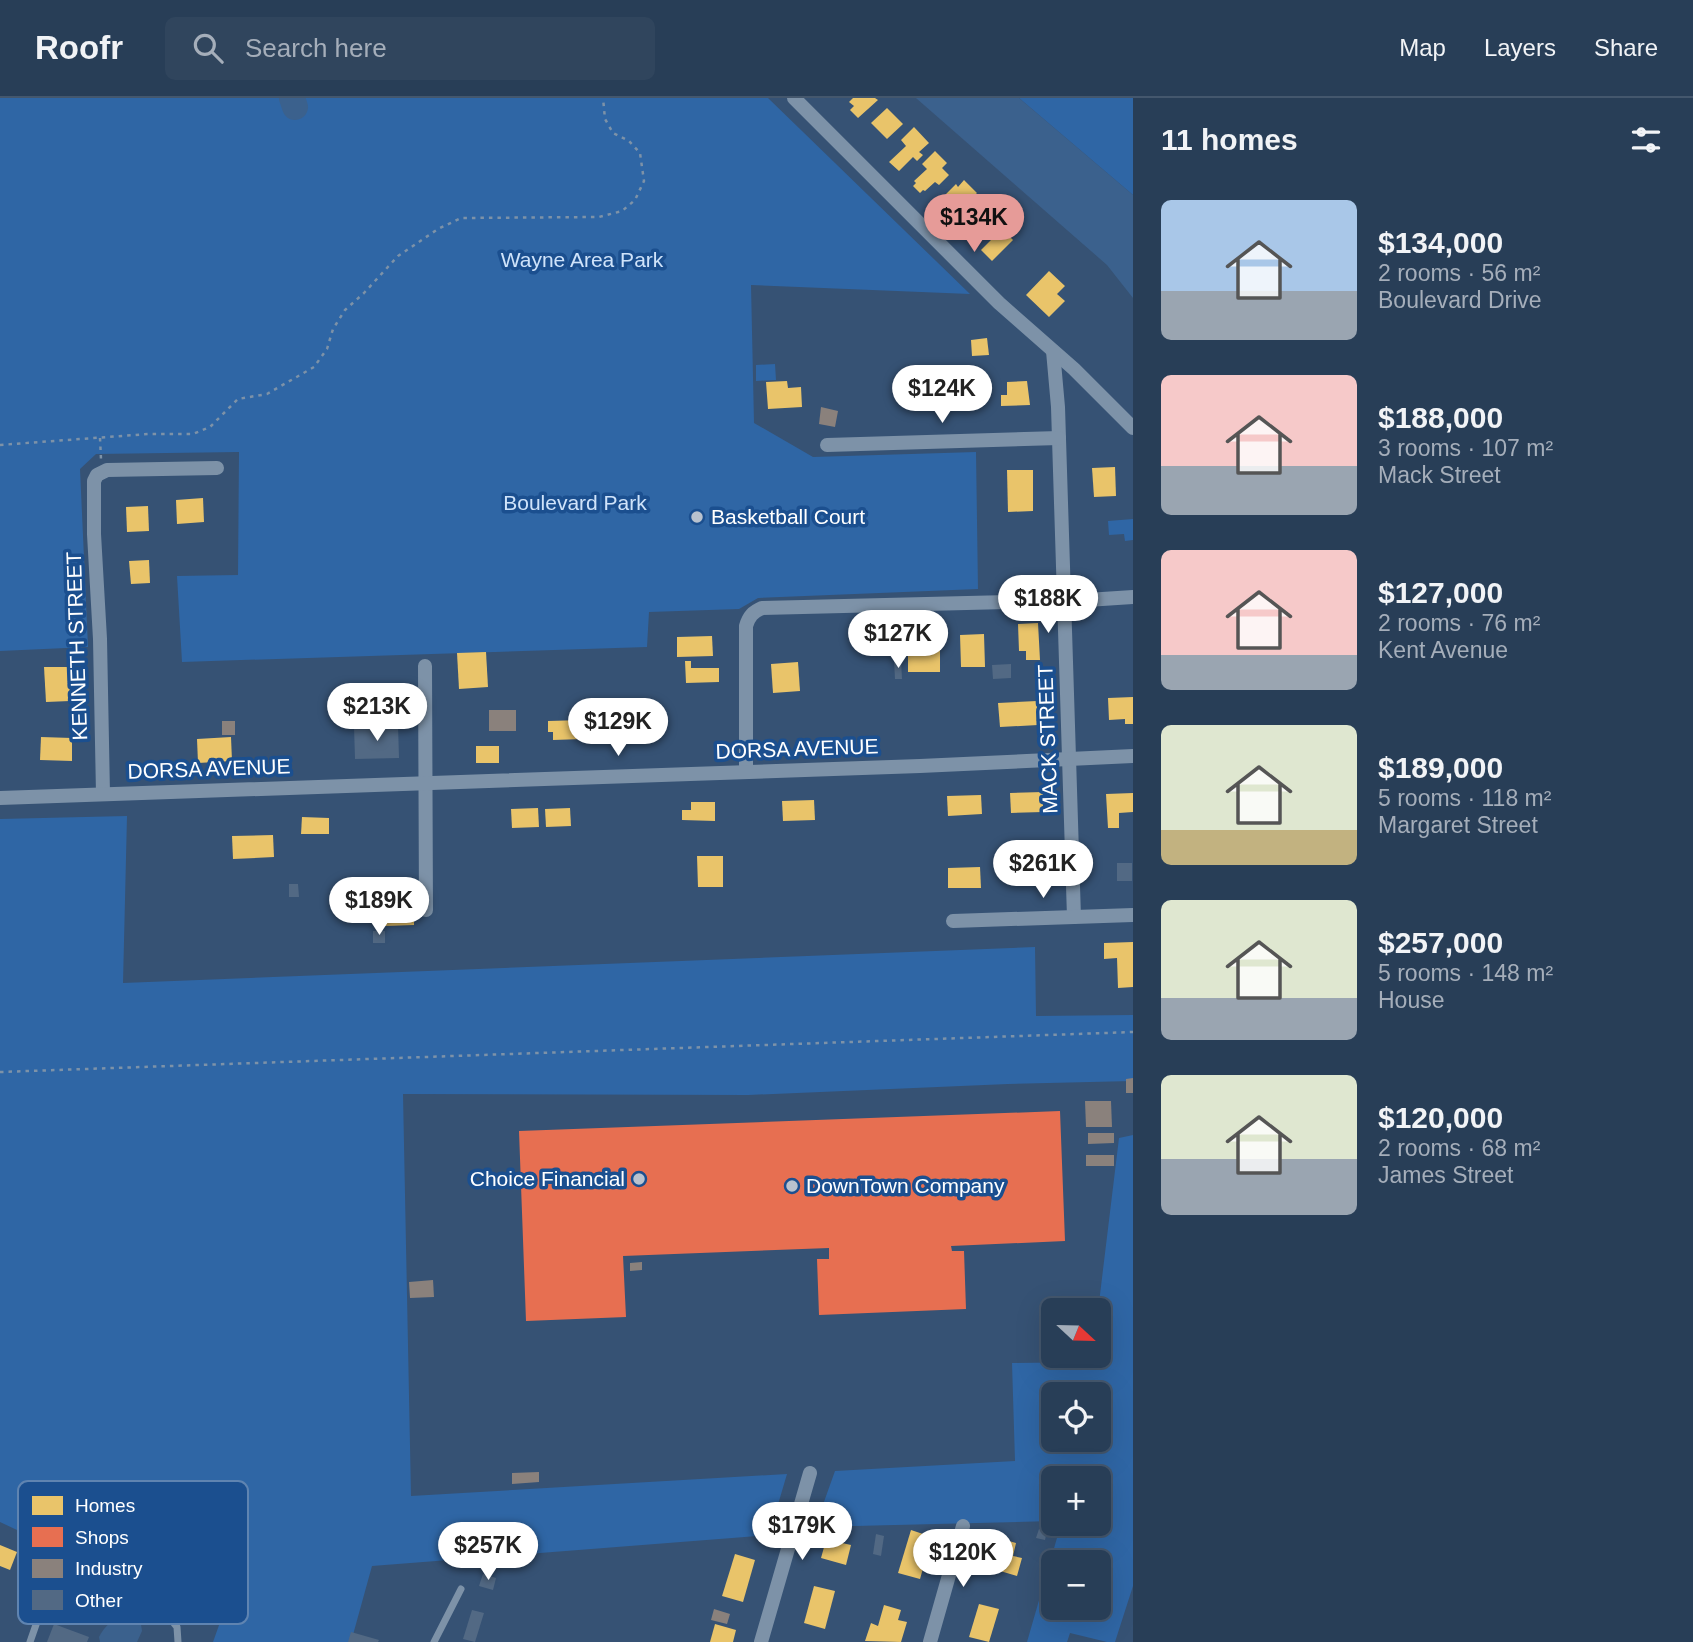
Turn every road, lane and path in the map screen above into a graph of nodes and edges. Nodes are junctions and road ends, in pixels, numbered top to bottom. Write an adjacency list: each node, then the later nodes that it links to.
1 (603, 98): 5 (path)
2 (794, 98): 3 (street)
3 (1053, 351): 4 (street); 6 (street, MACK STREET)
4 (1133, 428)
5 (100, 438): 7 (path); 10 (path)
6 (1059, 438): 8 (street); 12 (street, MACK STREET)
7 (0, 445)
8 (827, 445)
9 (217, 467): 10 (street)
10 (102, 472): 18 (street, KENNETH STREET)
11 (1133, 597): 12 (street)
12 (1064, 600): 15 (street, MACK STREET); 16 (street)
13 (425, 666): 17 (street)
14 (1133, 756): 15 (street, DORSA AVENUE)
15 (1069, 758): 16 (street, DORSA AVENUE); 22 (street, MACK STREET)
16 (747, 772): 17 (street, DORSA AVENUE)
17 (427, 784): 18 (street, DORSA AVENUE); 20 (street)
18 (103, 794): 19 (street, DORSA AVENUE)
19 (0, 798)
20 (426, 910)
21 (1133, 915): 22 (street)
22 (1073, 917): 23 (street)
23 (953, 921)
24 (1133, 1032): 25 (path)
25 (0, 1072)
26 (810, 1473): 34 (street)
27 (963, 1526): 35 (street)
28 (461, 1589): 33 (lane)
29 (36, 1624): 31 (lane)
30 (174, 1624): 32 (lane)
31 (30, 1642)
32 (178, 1642)
33 (434, 1642)
34 (761, 1642)
35 (930, 1642)

